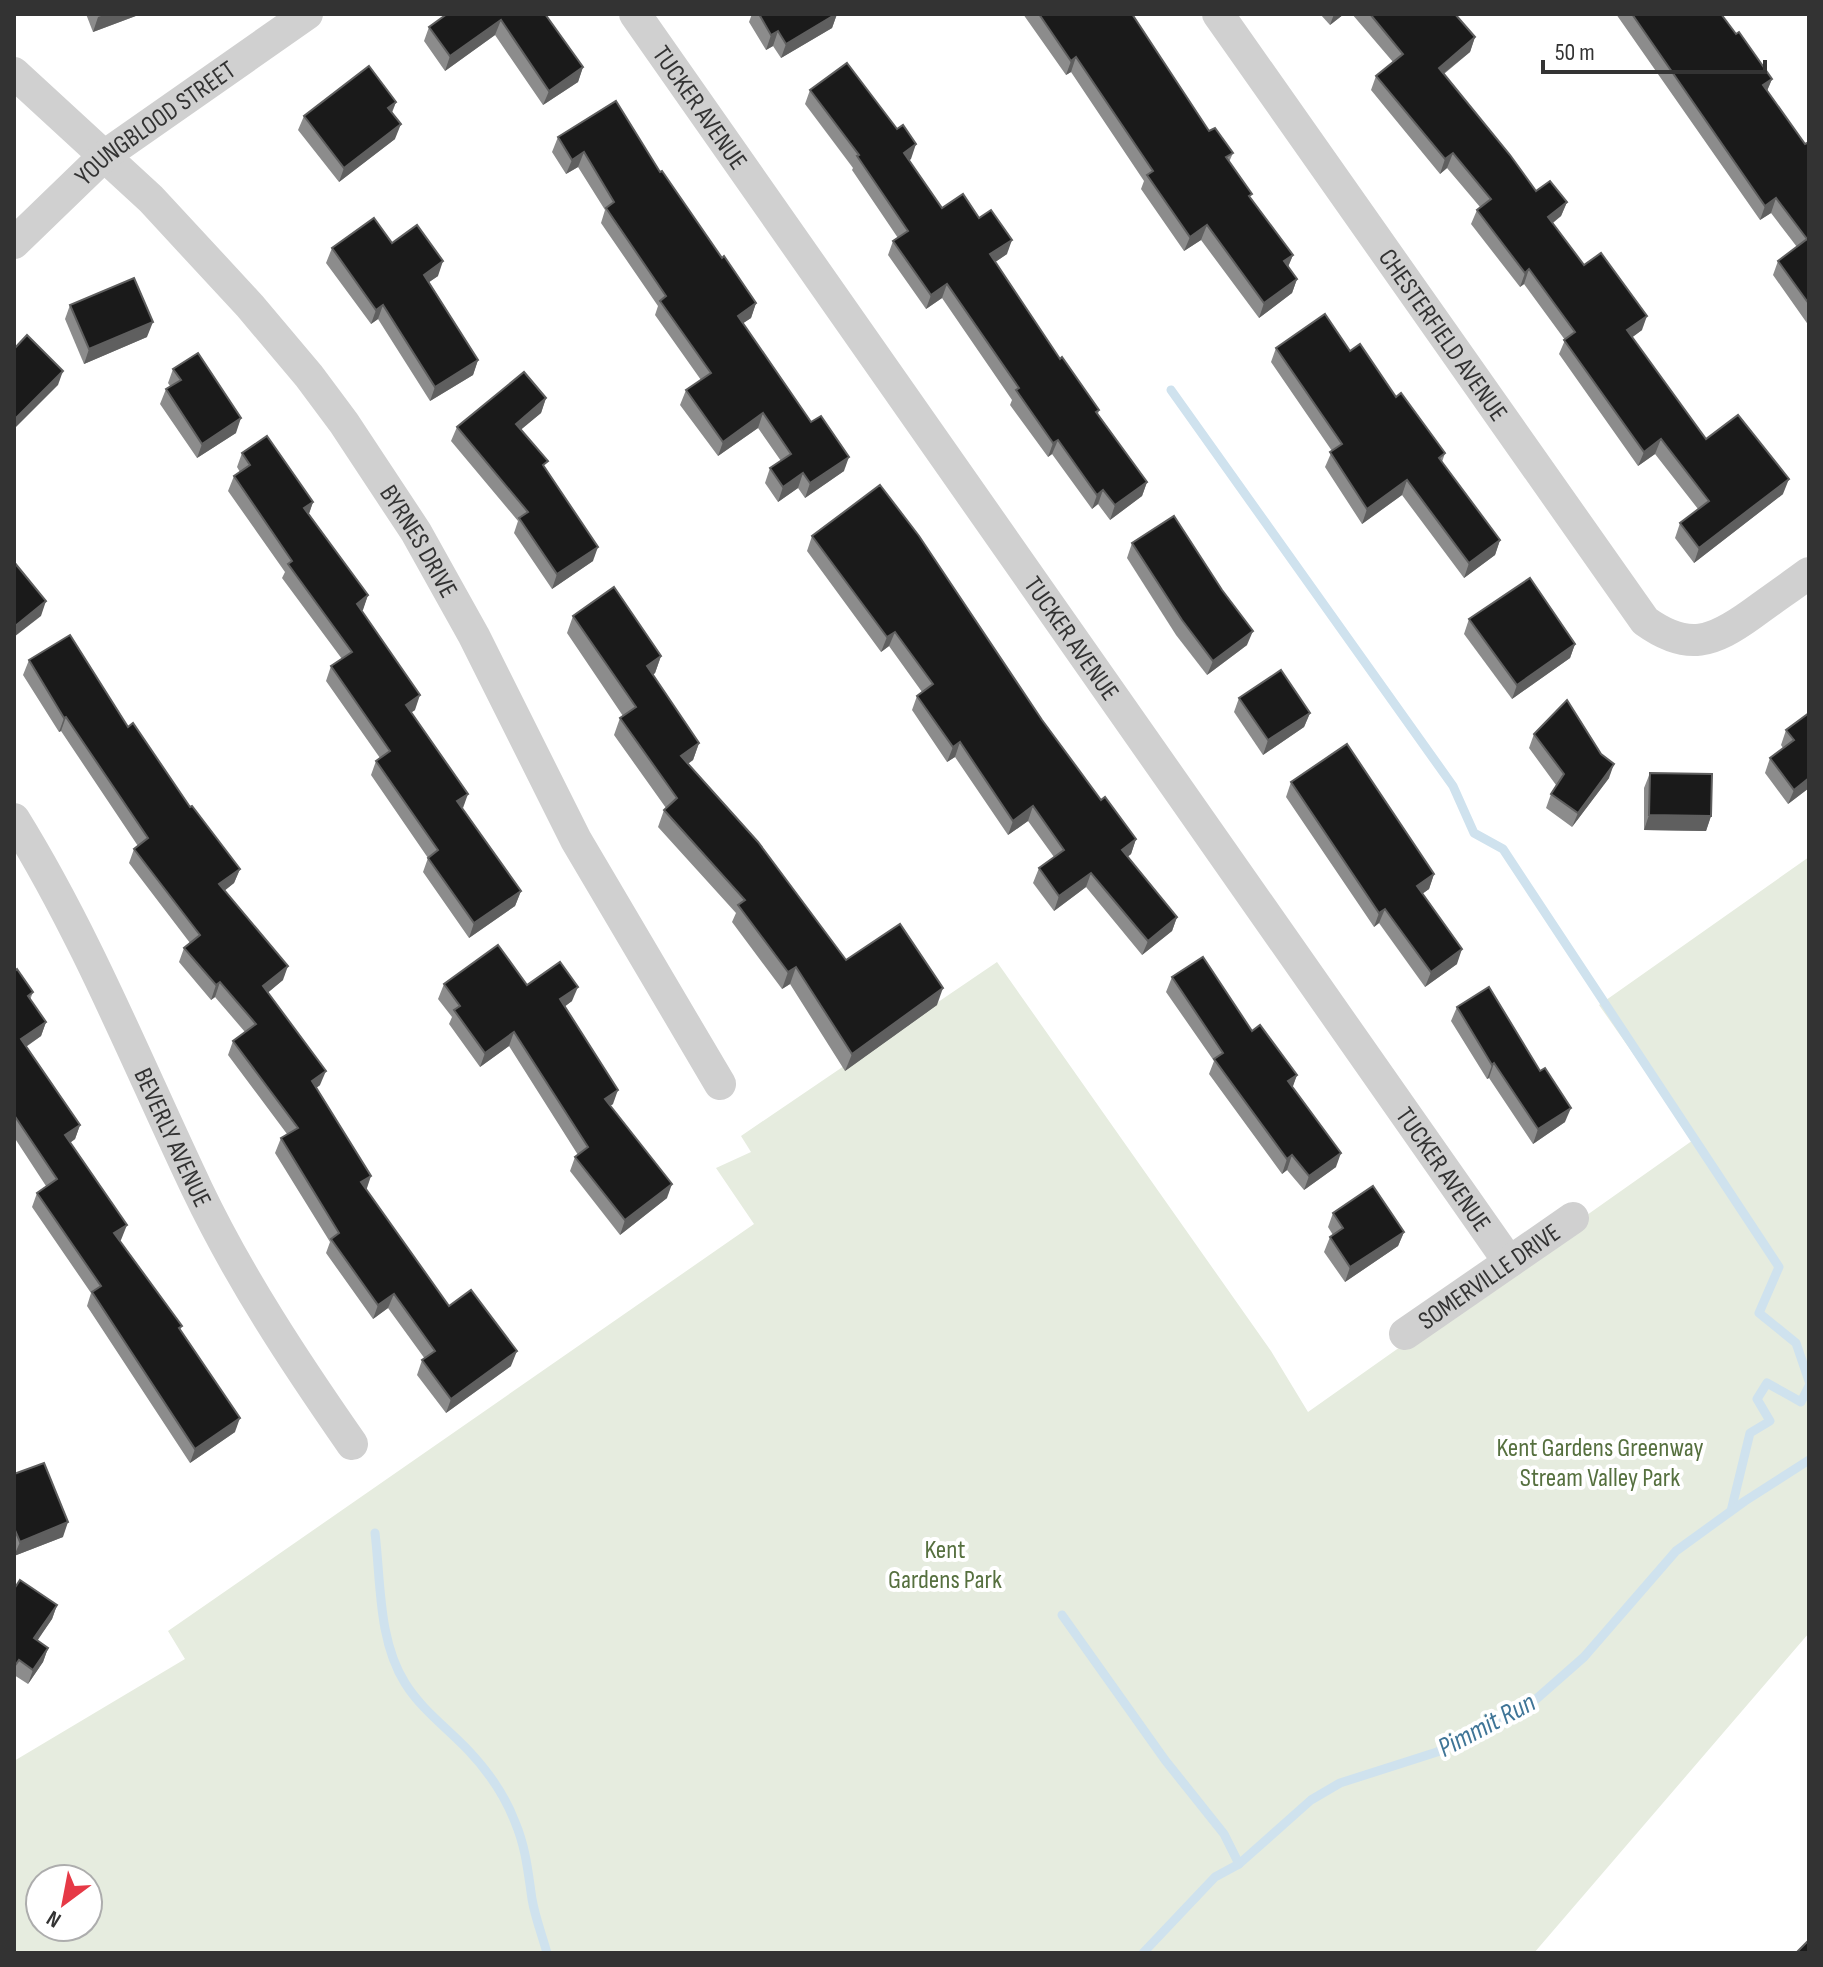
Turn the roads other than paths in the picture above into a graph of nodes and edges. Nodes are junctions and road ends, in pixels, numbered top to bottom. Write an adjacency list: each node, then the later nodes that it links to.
1 (307, 14): 5 (street, YOUNGBLOOD STREET)
2 (635, 14): 11 (street, TUCKER AVENUE)
3 (1218, 14): 7 (street, CHESTERFIELD AVENUE)
4 (14, 73): 5 (street, BYRNES DRIVE)
5 (104, 156): 6 (street, YOUNGBLOOD STREET); 9 (street, BYRNES DRIVE)
6 (14, 243)
7 (1809, 573)
8 (14, 819): 13 (street, BEVERLY AVENUE)
9 (720, 1084)
10 (1573, 1218): 11 (street, SOMERVILLE DRIVE)
11 (1509, 1262): 12 (street, SOMERVILLE DRIVE)
12 (1405, 1334)
13 (352, 1444)

